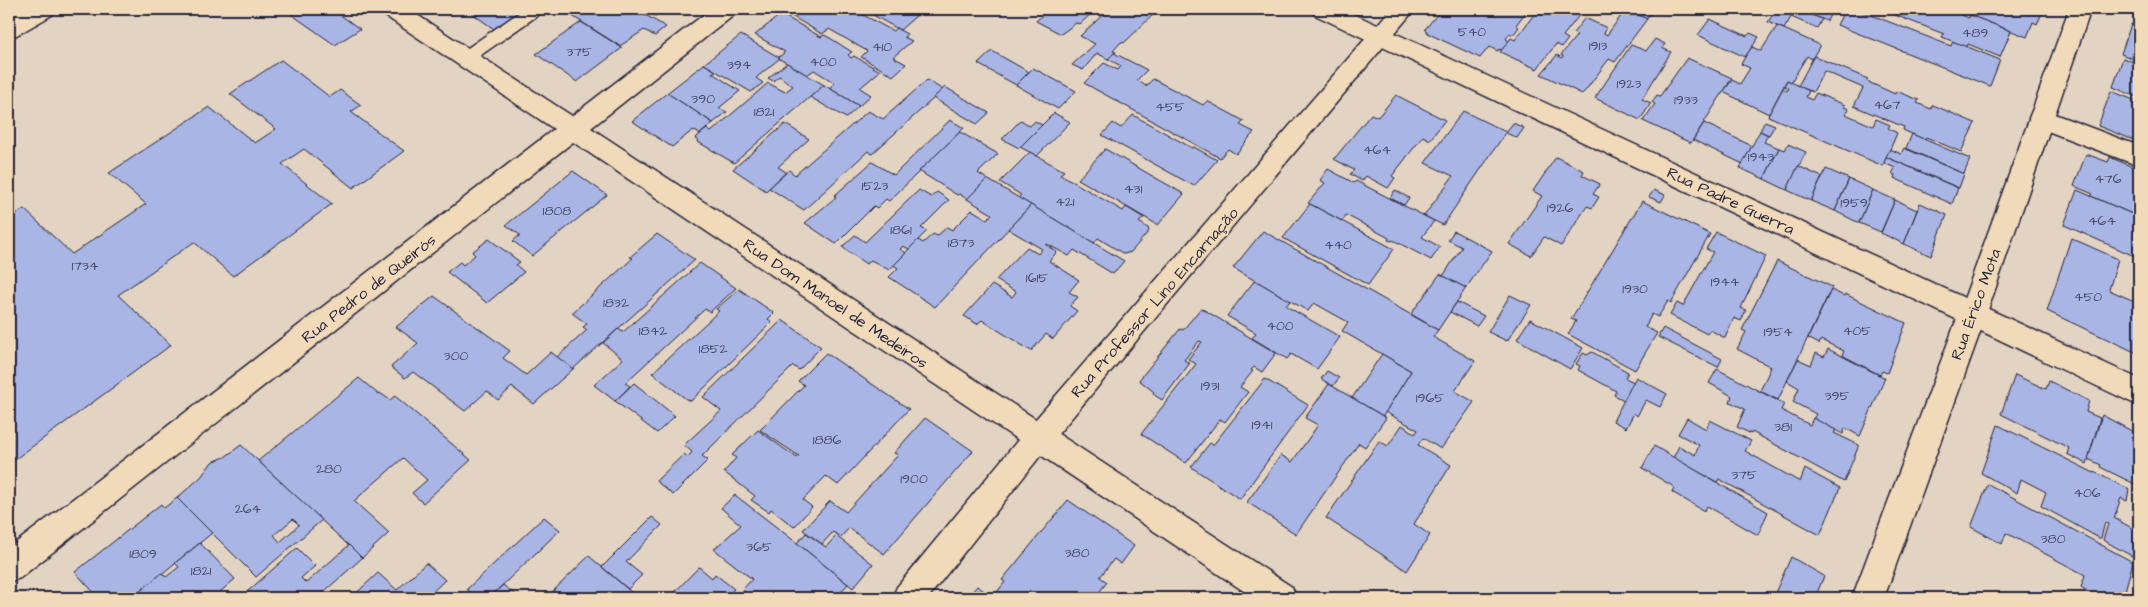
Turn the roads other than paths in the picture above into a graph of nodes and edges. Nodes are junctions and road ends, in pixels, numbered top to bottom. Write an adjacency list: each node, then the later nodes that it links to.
1 (44, 9): 8 (street)
2 (392, 9): 10 (street, Rua Dom Manoel de Medeiros)
3 (535, 9): 10 (lane)
4 (726, 9): 12 (street, Rua Pedro de Queirós)
5 (1323, 9): 9 (street, Rua Padre Guerra)
6 (1404, 9): 9 (street, Rua Professor Lino Encarnação)
7 (2080, 9): 11 (street, Rua Érico Mota)
8 (14, 20)
9 (1382, 37): 14 (street, Rua Padre Guerra); 16 (street, Rua Professor Lino Encarnação)
10 (465, 58): 12 (street, Rua Dom Manoel de Medeiros)
11 (2041, 118): 13 (street); 14 (street, Rua Érico Mota)
12 (574, 128): 16 (street, Rua Dom Manoel de Medeiros); 17 (street, Rua Pedro de Queirós)
13 (2139, 156)
14 (1973, 314): 15 (street, Rua Padre Guerra); 20 (street, Rua Érico Mota)
15 (2139, 393)
16 (1038, 437): 18 (street, Rua Professor Lino Encarnação); 19 (street, Rua Dom Manoel de Medeiros)
17 (9, 566)
18 (908, 598)
19 (1281, 598)
20 (1868, 598)

